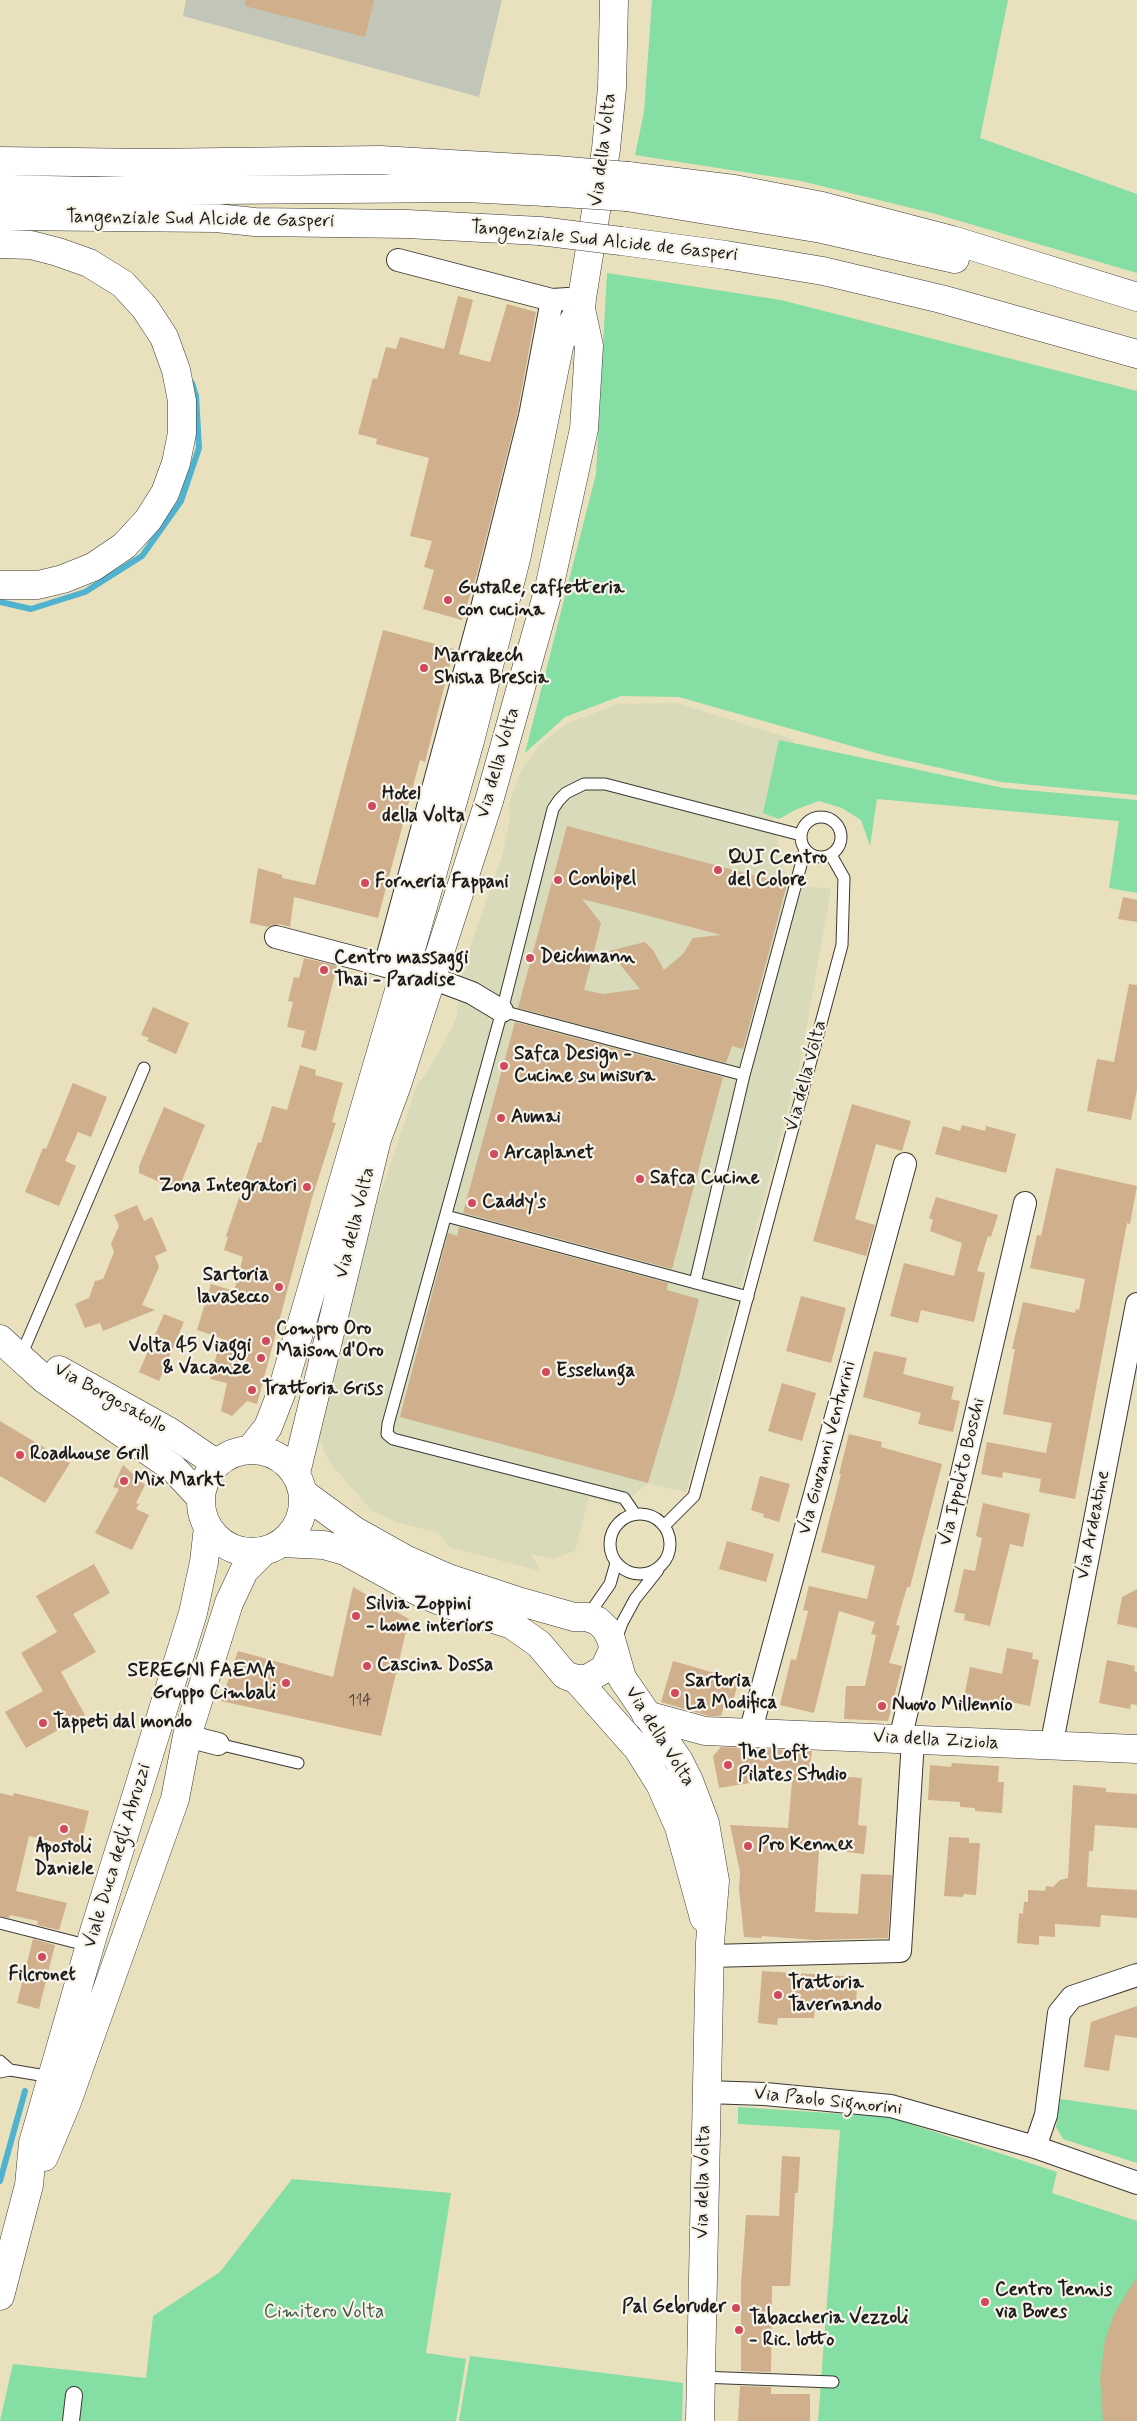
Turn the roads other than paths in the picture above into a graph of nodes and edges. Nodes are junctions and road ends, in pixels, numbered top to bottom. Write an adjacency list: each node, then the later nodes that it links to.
1 (614, 0): 13 (main road, Via della Volta)
2 (0, 161): 3 (main road)
3 (551, 181): 4 (main road, Tangenziale Sud Alcide de Gasperi, bridge); 5 (main road, Tangenziale Sud Alcide de Gasperi)
4 (627, 186): 11 (main road); 14 (main road, Tangenziale Sud Alcide de Gasperi)
5 (0, 190)
6 (0, 216): 7 (main road, Tangenziale Sud Alcide de Gasperi)
7 (255, 222): 8 (main road); 15 (main road, Tangenziale Sud Alcide de Gasperi, bridge)
8 (0, 233)
9 (0, 244): 16 (main road)
10 (398, 260): 12 (street)
11 (1137, 298)
12 (552, 300): 13 (street); 21 (street, Via della Volta)
13 (581, 304): 21 (main road, Via della Volta); 22 (main road, Via della Volta)
14 (1137, 309)
15 (1137, 354)
16 (0, 585)
17 (801, 835): 18 (lane); 19 (lane); 23 (lane)
18 (806, 850): 19 (lane); 25 (lane)
19 (831, 855): 30 (lane, Via della Volta)
20 (276, 937): 21 (street)
21 (395, 968): 22 (street); 33 (main road, Via della Volta)
22 (432, 978): 23 (street); 35 (main road, Via della Volta)
23 (502, 1011): 25 (lane); 28 (lane)
24 (144, 1068): 32 (lane)
25 (744, 1075): 29 (lane)
26 (906, 1164): 50 (street, Via Giovanni Venturini)
27 (1025, 1203): 52 (street, Via Ippolito Boschi)
28 (446, 1216): 29 (lane); 37 (lane)
29 (701, 1285): 30 (lane)
30 (748, 1297): 38 (lane, Via della Volta)
31 (1137, 1304): 55 (street, Via Ardeatine)
32 (8, 1342): 34 (main road, Via Borgosatollo); 36 (main road, Via Borgosatollo)
33 (250, 1450): 34 (main road, Via della Volta); 35 (main road, Via della Volta)
34 (217, 1464): 36 (main road)
35 (300, 1483): 40 (main road, Via della Volta); 43 (main road, Via della Volta)
36 (201, 1498): 39 (main road)
37 (635, 1514): 38 (lane); 41 (lane)
38 (664, 1526): 42 (lane)
39 (208, 1527): 40 (main road, Via della Volta); 59 (main road, Viale Duca degli Abruzzi)
40 (273, 1547): 45 (main road, Via della Volta); 51 (main road, Viale Duca degli Abruzzi)
41 (616, 1563): 42 (lane); 43 (lane)
42 (661, 1566): 44 (lane)
43 (580, 1617): 44 (main road, Via della Volta); 45 (main road)
44 (612, 1650): 46 (main road); 48 (main road, Via della Volta)
45 (550, 1656): 46 (main road, Via della Volta)
46 (576, 1679): 47 (main road, Via della Volta)
47 (607, 1714): 54 (main road); 60 (main road, Via della Volta)
48 (646, 1714): 49 (main road); 54 (main road, Via della Volta)
49 (705, 1732): 50 (main road, Via della Ziziola); 54 (main road)
50 (750, 1733): 52 (main road, Via della Ziziola)
51 (188, 1736): 53 (street); 68 (main road, Viale Duca degli Abruzzi)
52 (907, 1740): 55 (main road, Via della Ziziola); 60 (street, Via Ippolito Boschi)
53 (218, 1744): 57 (lane)
54 (667, 1745): 60 (main road, Via della Volta)
55 (1051, 1747): 56 (main road, Via della Ziziola)
56 (1137, 1750)
57 (298, 1763)
58 (0, 1922): 59 (lane)
59 (90, 1946): 64 (main road, Viale Duca degli Abruzzi)
60 (710, 1950): 65 (main road, Via della Volta)
61 (1137, 1975): 66 (street)
62 (0, 2061): 63 (lane)
63 (5, 2071): 64 (lane)
64 (52, 2077): 68 (main road, Viale Duca degli Abruzzi)
65 (706, 2092): 66 (street, Via Paolo Signorini); 70 (main road, Via della Volta)
66 (1035, 2147): 67 (street, Via Paolo Signorini)
67 (1137, 2183)
68 (29, 2185): 69 (main road, Viale Duca degli Abruzzi)
69 (0, 2296)
70 (700, 2377): 71 (lane); 74 (main road, Via della Volta)
71 (833, 2382)
72 (74, 2395): 73 (street)
73 (71, 2421)
74 (700, 2421)

